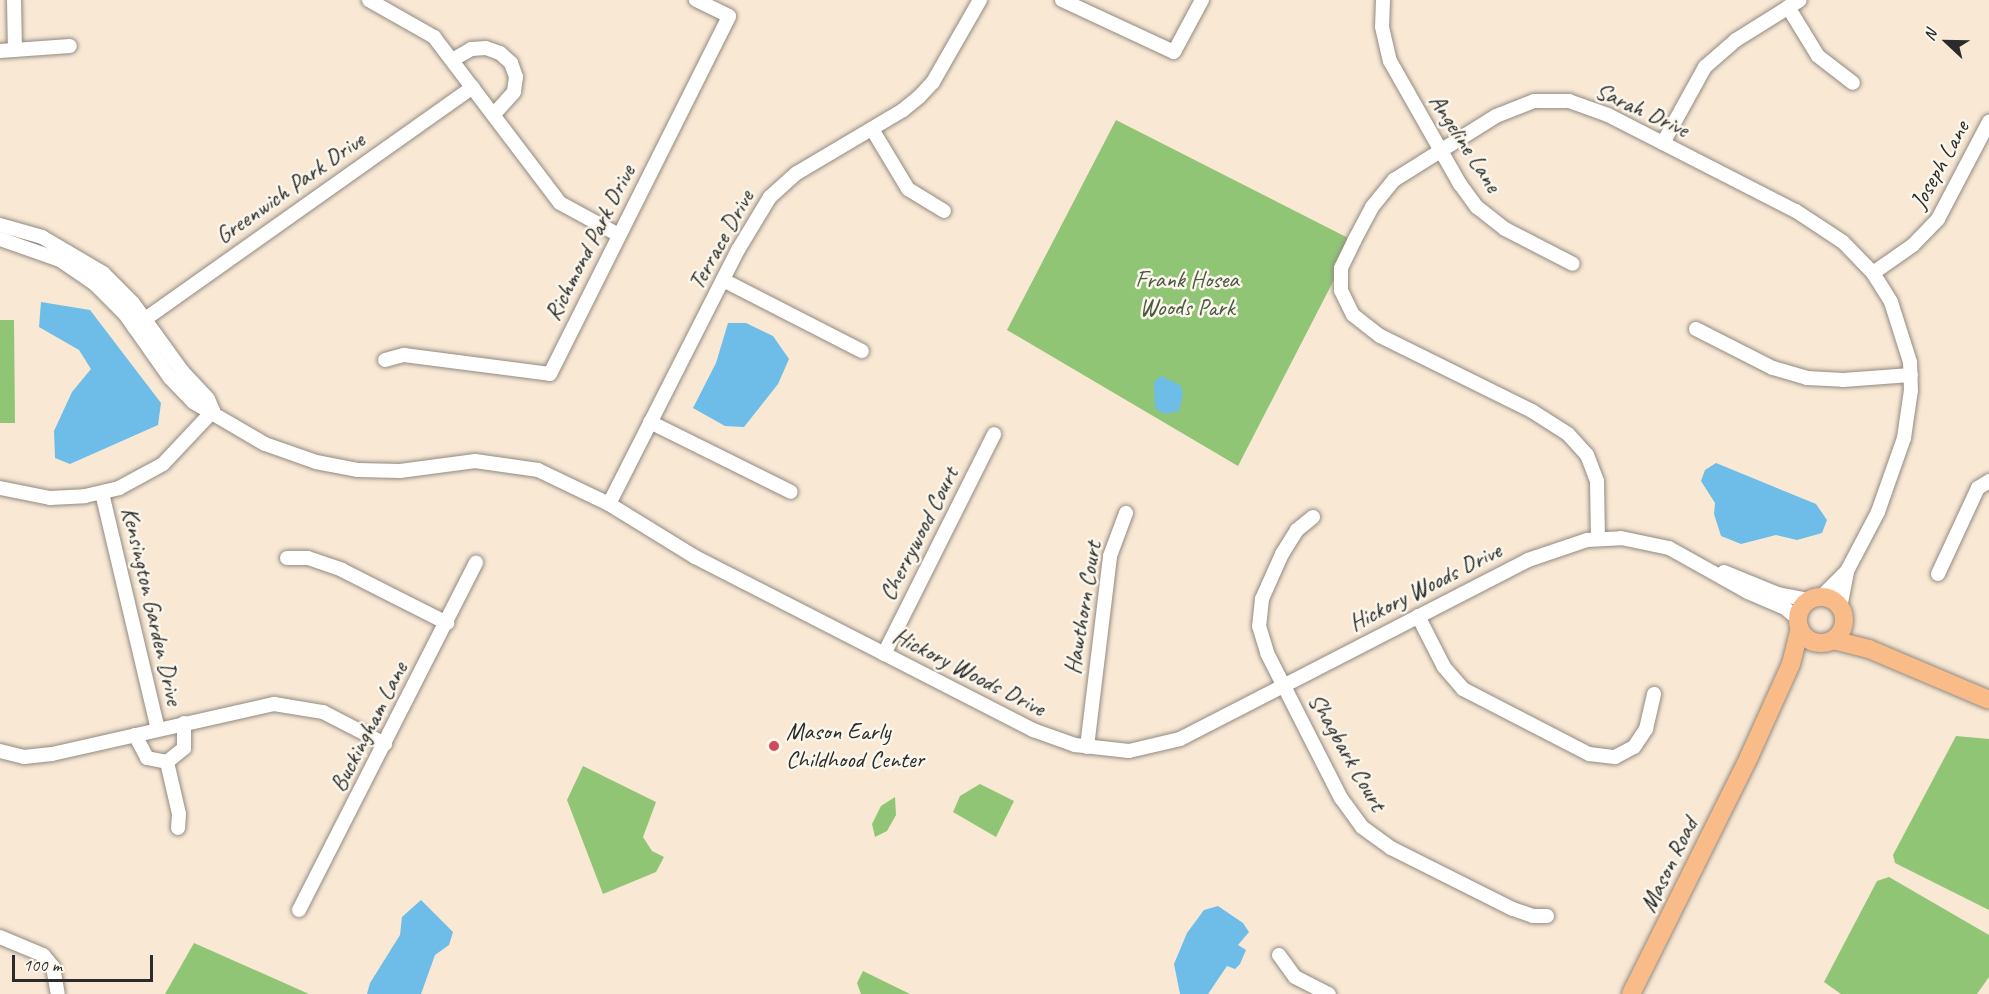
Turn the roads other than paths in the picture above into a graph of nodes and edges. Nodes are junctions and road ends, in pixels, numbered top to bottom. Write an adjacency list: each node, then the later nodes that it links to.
1 (14, 0): 10 (street)
2 (369, 0): 12 (street)
3 (696, 0): 22 (street, Richmond Park Drive)
4 (980, 0): 17 (street, Terrace Drive)
5 (1062, 0): 6 (street)
6 (1202, 0)
7 (1383, 0): 19 (street, Angeline Lane)
8 (1794, 4): 13 (street); 18 (street)
9 (70, 46): 10 (street)
10 (15, 50): 11 (street)
11 (0, 51)
12 (454, 59): 14 (street); 15 (street)
13 (1853, 82)
14 (473, 87): 15 (street); 27 (street, Greenwich Park Drive)
15 (493, 115): 22 (street)
16 (1989, 122): 25 (street, Joseph Lane)
17 (872, 129): 20 (street); 26 (street, Terrace Drive)
18 (1663, 143): 19 (street, Sarah Drive); 25 (street, Sarah Drive)
19 (1439, 148): 24 (street, Angeline Lane); 42 (street, Sarah Drive)
20 (944, 211)
21 (0, 225): 27 (street, Hickory Woods Drive)
22 (619, 235): 30 (street, Richmond Park Drive)
23 (0, 239): 27 (street, Hickory Woods Drive)
24 (1573, 264)
25 (1873, 273): 31 (street, Sarah Drive)
26 (723, 280): 29 (street); 33 (street, Terrace Drive)
27 (139, 323): 32 (street, Hickory Woods Drive)
28 (1696, 329): 31 (street)
29 (862, 351)
30 (385, 360)
31 (1911, 375): 46 (street, Sarah Drive)
32 (213, 411): 38 (street); 39 (street, Hickory Woods Drive)
33 (650, 422): 37 (street); 39 (street, Terrace Drive)
34 (994, 434): 54 (street, Cherrywood Court)
35 (1989, 481): 47 (street)
36 (0, 488): 38 (street)
37 (791, 492)
38 (102, 493): 60 (street, Kensington Garden Drive)
39 (609, 504): 54 (street, Hickory Woods Drive)
40 (1126, 513): 63 (street, Hawthorn Court)
41 (1313, 517): 56 (street, Shagbark Court)
42 (1598, 539): 45 (street, Hickory Woods Drive); 50 (street, Hickory Woods Drive)
43 (287, 558): 51 (street)
44 (476, 563): 51 (street, Buckingham Lane)
45 (1710, 568): 48 (street, Hickory Woods Drive); 52 (street, Hickory Woods Drive)
46 (1847, 571): 48 (street, Sarah Drive); 49 (street, Sarah Drive)
47 (1938, 574)
48 (1815, 598): 49 (main road); 52 (main road)
49 (1842, 611): 53 (main road); 55 (main road)
50 (1418, 616): 56 (street, Hickory Woods Drive); 57 (street)
51 (447, 622): 62 (street, Buckingham Lane)
52 (1799, 624): 53 (main road); 65 (main road, Mason Road)
53 (1829, 641): 55 (main road); 65 (main road, Mason Road)
54 (884, 654): 63 (street, Hickory Woods Drive)
55 (1946, 680): 58 (main road)
56 (1284, 684): 63 (street, Hickory Woods Drive); 69 (street, Shagbark Court)
57 (1654, 694)
58 (1989, 700)
59 (184, 723): 60 (street); 62 (street); 66 (street)
60 (158, 729): 61 (street)
61 (135, 735): 64 (street); 66 (street)
62 (385, 744): 68 (street, Buckingham Lane)
63 (1087, 747)
64 (0, 751)
65 (1749, 757): 74 (main road, Mason Road)
66 (167, 762): 67 (street)
67 (178, 828)
68 (299, 910)
69 (1547, 916)
70 (0, 937): 72 (street)
71 (1279, 955): 73 (street)
72 (58, 994)
73 (1329, 994)
74 (1631, 994)

